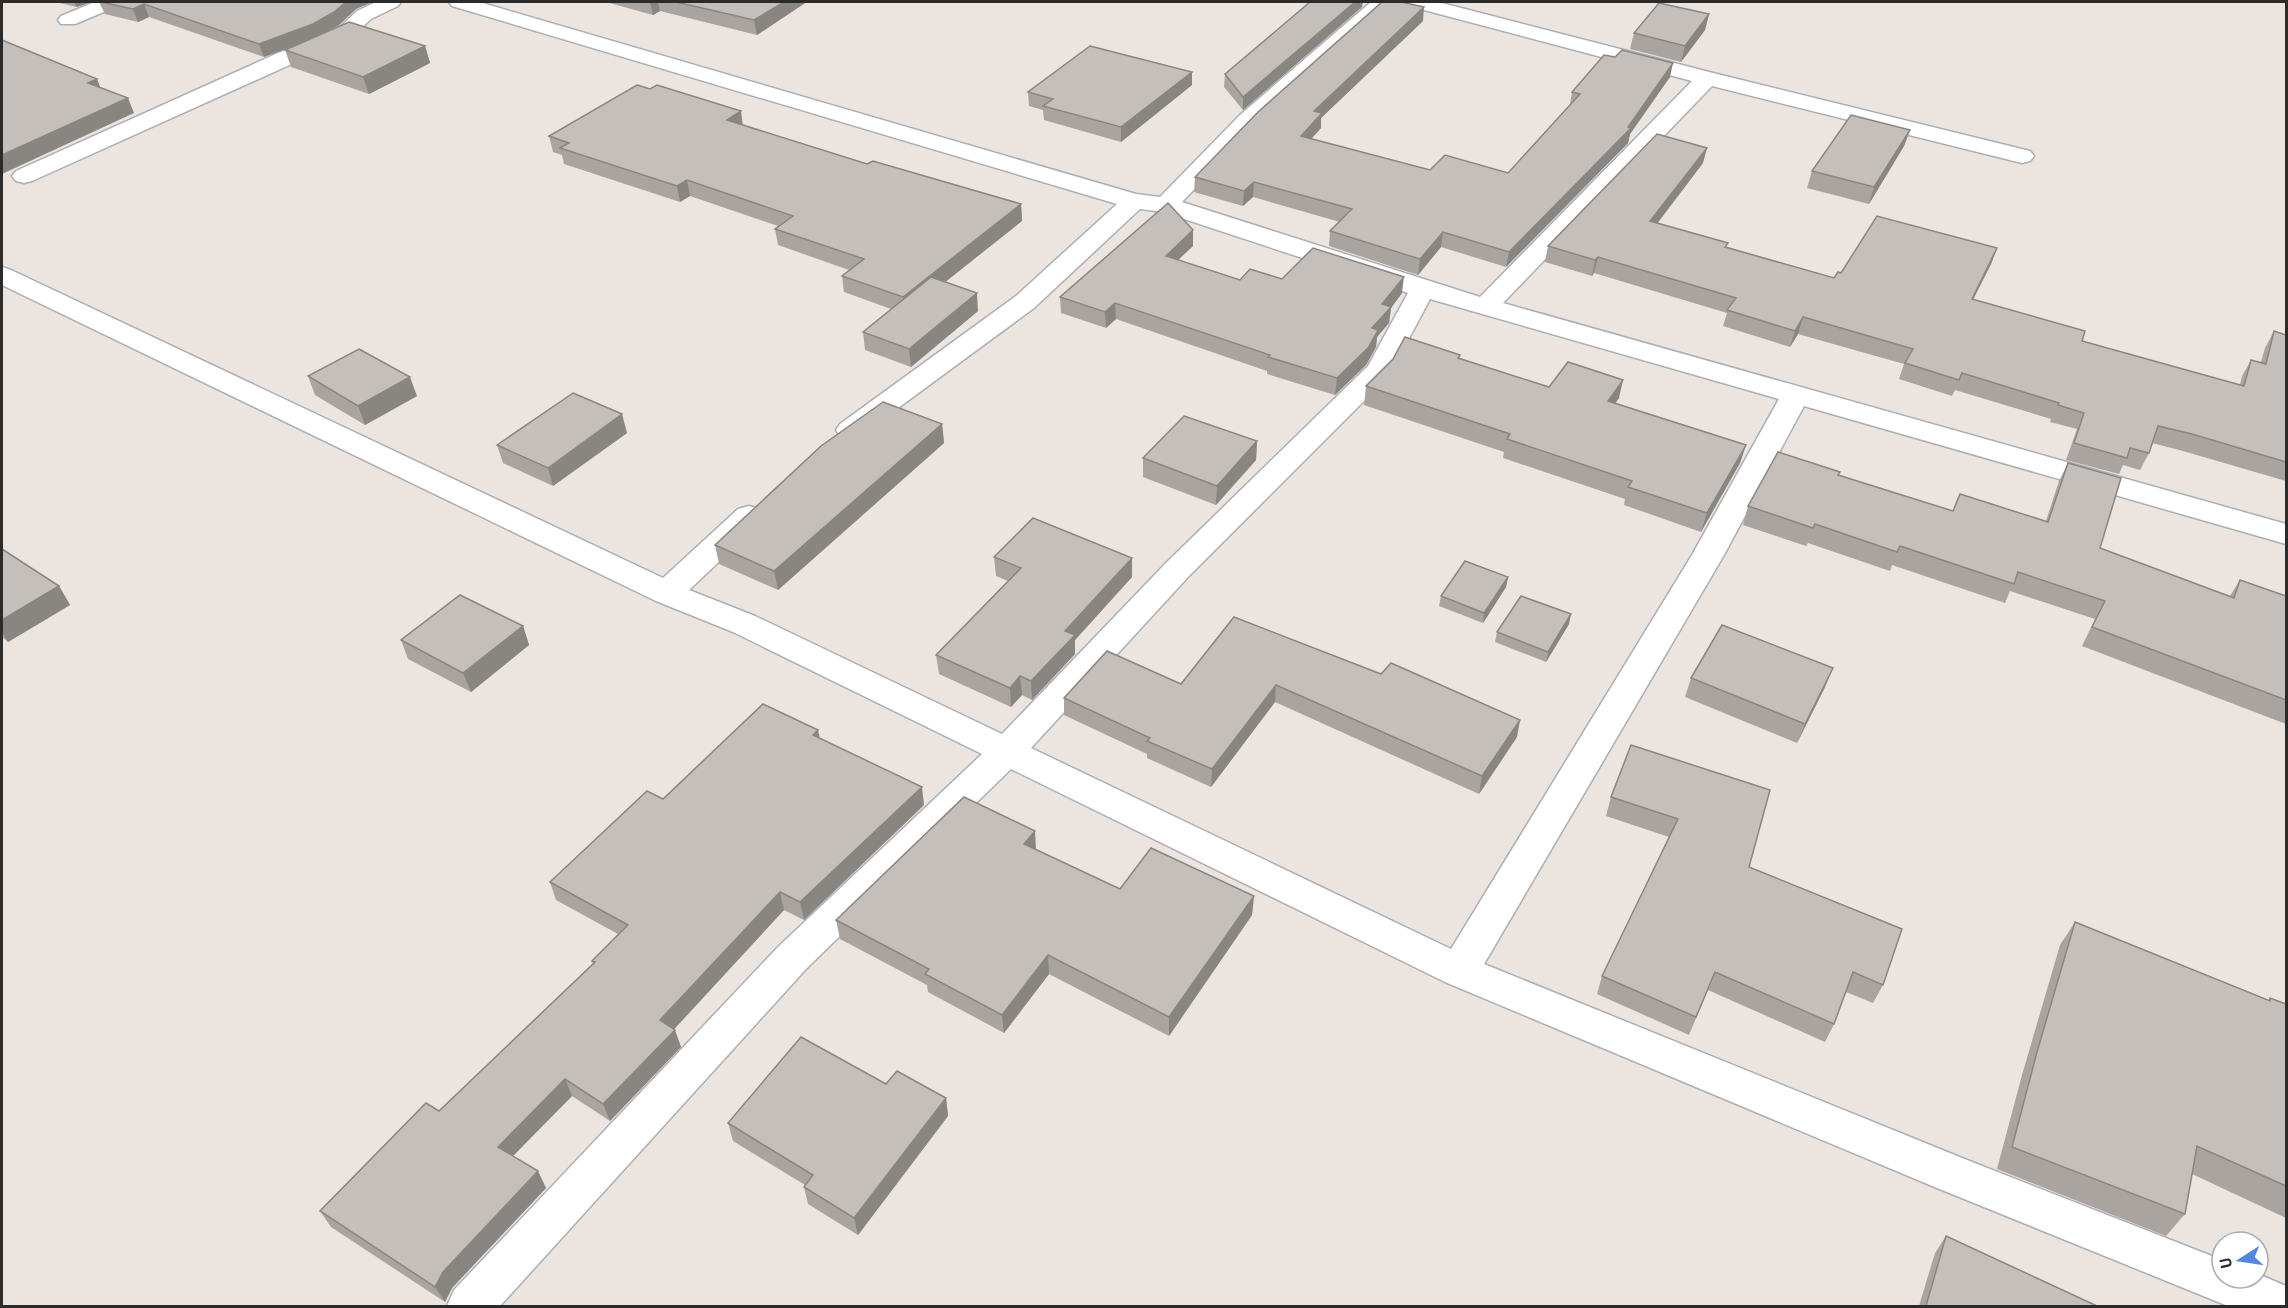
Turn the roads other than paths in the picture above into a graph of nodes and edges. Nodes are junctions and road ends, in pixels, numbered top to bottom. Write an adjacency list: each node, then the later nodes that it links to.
1 (111, 2): 6 (street)
2 (392, 2): 9 (street)
3 (459, 2): 10 (street)
4 (1382, 2): 11 (street)
5 (1416, 2): 7 (street)
6 (68, 20)
7 (1707, 78): 8 (street); 14 (street)
8 (2022, 156)
9 (24, 176)
10 (1134, 201): 11 (street); 16 (street)
11 (1166, 205): 13 (street)
12 (2, 275): 19 (street)
13 (1422, 289): 14 (street); 20 (street)
14 (1485, 307): 15 (street)
15 (1795, 396): 18 (street); 21 (street)
16 (833, 443)
17 (770, 497): 19 (street)
18 (2286, 534)
19 (667, 593): 20 (street)
20 (1006, 752): 21 (street); 22 (street)
21 (1458, 971): 23 (street)
22 (470, 1306)
23 (2282, 1306)

